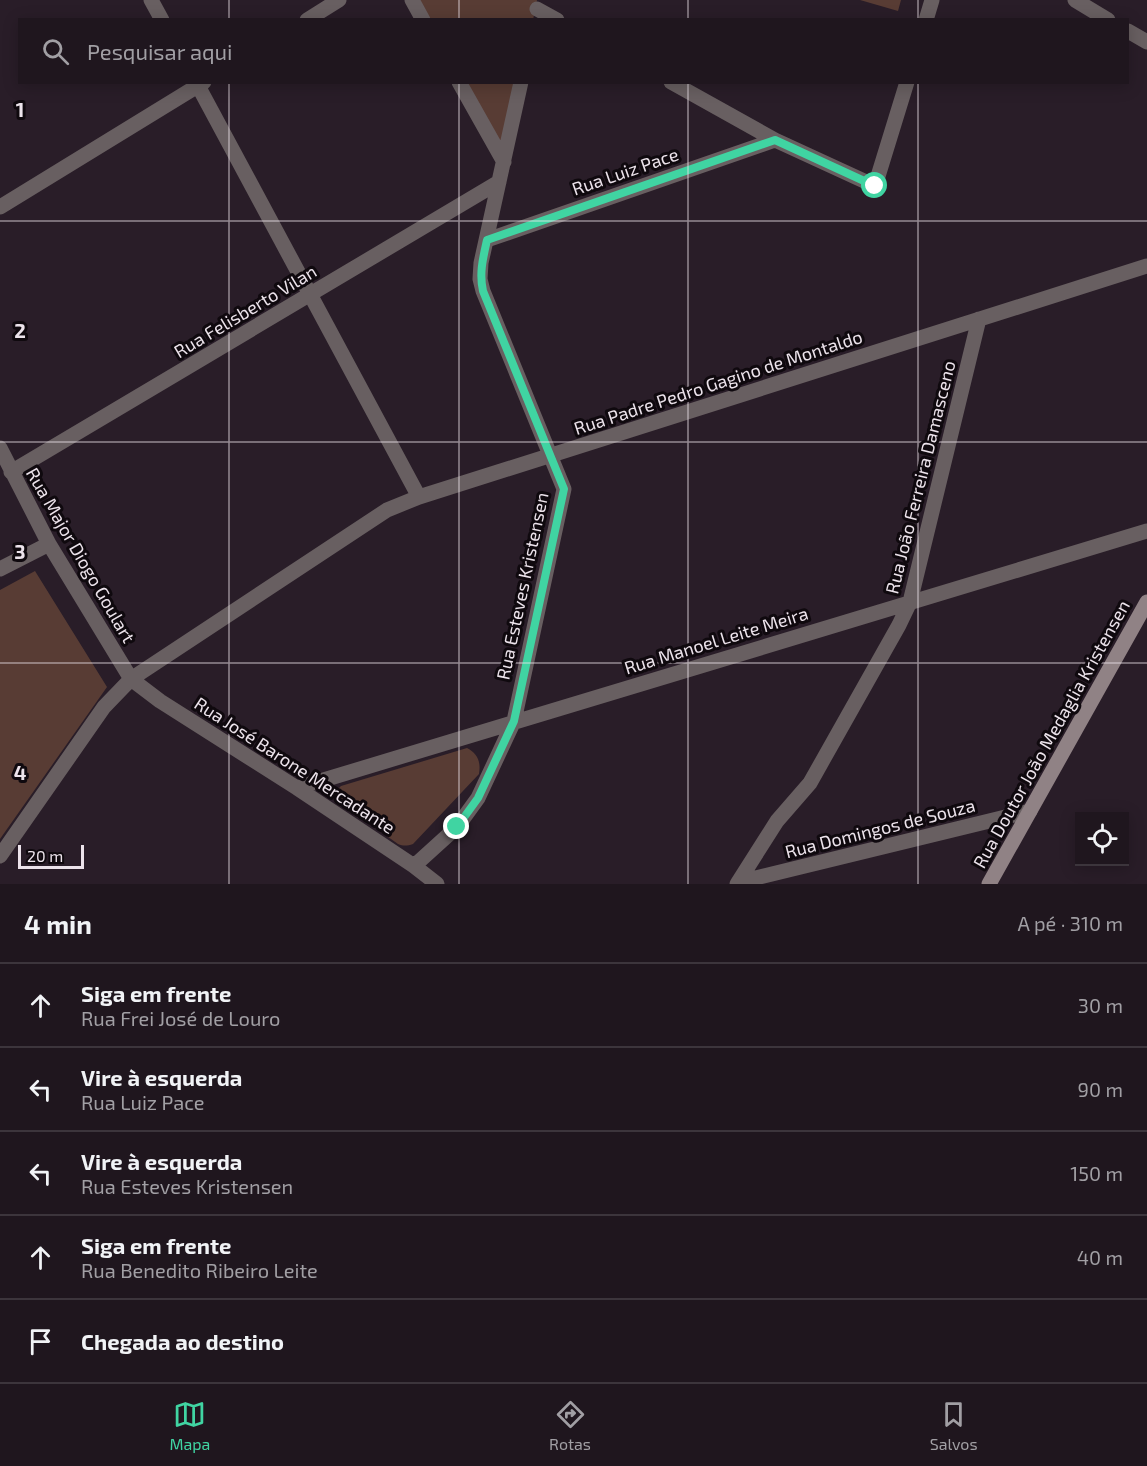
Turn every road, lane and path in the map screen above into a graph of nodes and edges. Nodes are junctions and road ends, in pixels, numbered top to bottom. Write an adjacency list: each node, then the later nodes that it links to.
1 (151, 0): 7 (street)
2 (339, 0): 8 (street)
3 (412, 0): 9 (street)
4 (932, 0): 11 (street)
5 (1075, 0): 12 (street)
6 (537, 9): 10 (street)
7 (161, 18)
8 (310, 18)
9 (422, 18)
10 (553, 18)
11 (927, 18)
12 (1105, 18)
13 (1129, 32): 14 (street)
14 (1147, 42)
15 (199, 84): 23 (street); 26 (street)
16 (460, 84): 21 (street)
17 (521, 84): 21 (street, Rua Esteves Kristensen)
18 (675, 84): 20 (street)
19 (906, 84): 20 (street)
20 (775, 140): 24 (street, Rua Luiz Pace)
21 (504, 162): 22 (street, Rua Esteves Kristensen)
22 (499, 183): 24 (street, Rua Esteves Kristensen); 26 (street, Rua Felisberto Vilan)
23 (0, 207)
24 (487, 240): 29 (street, Rua Esteves Kristensen)
25 (1147, 266): 27 (street, Rua Padre Pedro Gagino de Montaldo)
26 (310, 295): 30 (street, Rua Felisberto Vilan); 31 (street)
27 (979, 320): 29 (street, Rua Padre Pedro Gagino de Montaldo); 35 (street, Rua João Ferreira Damasceno)
28 (0, 448): 30 (street, Rua Major Diogo Goulart)
29 (549, 456): 31 (street, Rua Padre Pedro Gagino de Montaldo); 38 (street, Rua Esteves Kristensen)
30 (11, 472): 33 (street, Rua Major Diogo Goulart)
31 (419, 497): 37 (street, Rua Padre Pedro Gagino de Montaldo)
32 (1147, 531): 35 (street, Rua Manoel Leite Meira)
33 (49, 544): 34 (street); 37 (street, Rua Major Diogo Goulart)
34 (0, 569)
35 (910, 602): 38 (street, Rua Manoel Leite Meira); 43 (street, Rua João Ferreira Damasceno)
36 (1147, 602): 40 (street, Rua Doutor João Medaglia Kristensen)
37 (131, 680): 39 (street, Rua José Barone Mercadante); 41 (street, Rua Padre Pedro Gagino de Montaldo)
38 (514, 721): 39 (street, Rua Manoel Leite Meira); 42 (street, Rua Esteves Kristensen)
39 (297, 788): 42 (street, Rua José Barone Mercadante)
40 (1030, 811): 43 (street, Rua Domingos de Souza); 45 (street, Rua Doutor João Medaglia Kristensen)
41 (0, 856)
42 (414, 866): 44 (street, Rua José Barone Mercadante)
43 (738, 883)
44 (437, 884)
45 (989, 884)

